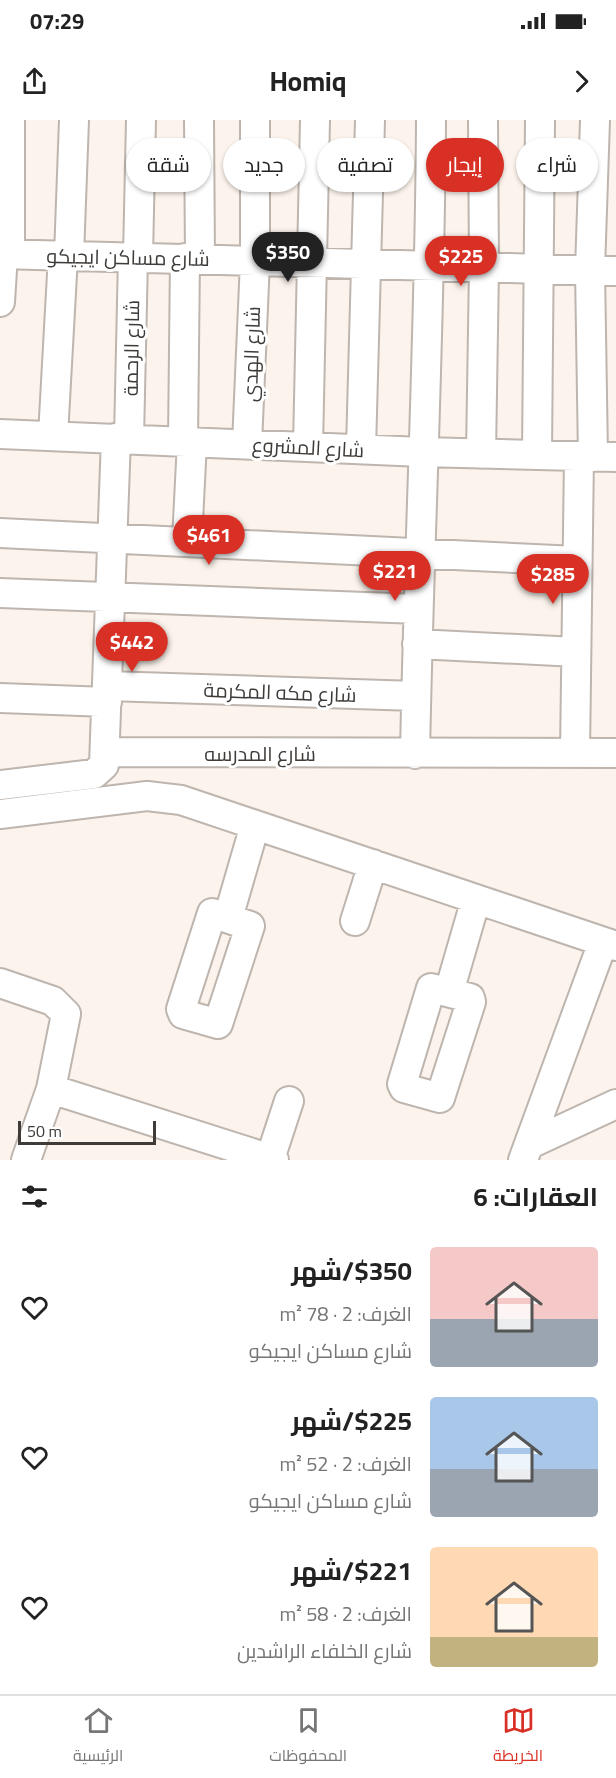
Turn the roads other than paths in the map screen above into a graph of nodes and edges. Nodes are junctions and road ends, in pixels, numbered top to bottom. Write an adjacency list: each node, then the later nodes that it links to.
1 (10, 120): 12 (street)
2 (74, 120): 13 (street)
3 (141, 120): 14 (street, شارع الرحمة)
4 (199, 120): 15 (street)
5 (255, 120): 16 (street, شارع الهدي)
6 (315, 120): 17 (street)
7 (370, 120): 18 (street)
8 (431, 120): 19 (street)
9 (483, 120): 20 (street)
10 (540, 120): 21 (street)
11 (595, 120): 22 (street)
12 (4, 254): 13 (street, شارع مساكن ايجيكو); 23 (street)
13 (66, 256): 14 (street, شارع مساكن ايجيكو); 25 (street)
14 (136, 257): 15 (street, شارع مساكن ايجيكو); 26 (street, شارع الرحمة)
15 (192, 259): 16 (street, شارع مساكن ايجيكو); 27 (street)
16 (255, 261): 17 (street, شارع مساكن ايجيكو); 28 (street, شارع الهدي)
17 (312, 262): 18 (street, شارع مساكن ايجيكو); 29 (street)
18 (367, 264): 19 (street, شارع مساكن ايجيكو); 30 (street)
19 (430, 266): 20 (street, شارع مساكن ايجيكو); 31 (street)
20 (484, 267): 21 (street, شارع مساكن ايجيكو); 32 (street)
21 (538, 268): 22 (street, شارع مساكن ايجيكو); 33 (street)
22 (603, 270): 34 (street)
23 (0, 302)
24 (0, 434): 25 (street, شارع المشروع)
25 (52, 436): 26 (street, شارع المشروع)
26 (122, 438): 27 (street, شارع المشروع); 36 (street, شارع الرحمة)
27 (188, 441): 28 (street, شارع المشروع); 37 (street)
28 (247, 444): 29 (street, شارع المشروع)
29 (308, 447): 30 (street, شارع المشروع)
30 (361, 449): 31 (street, شارع المشروع)
31 (422, 452): 32 (street, شارع المشروع); 38 (street)
32 (481, 454): 33 (street, شارع المشروع)
33 (537, 455): 34 (street, شارع المشروع)
34 (596, 457): 39 (street)
35 (0, 533): 36 (street)
36 (113, 537): 37 (street); 41 (street, شارع الرحمة)
37 (187, 541): 38 (street)
38 (419, 553): 39 (street); 42 (street)
39 (577, 561): 44 (street)
40 (0, 593): 41 (street)
41 (111, 596): 42 (street); 45 (street, شارع الرحمة)
42 (418, 609): 43 (street)
43 (417, 644): 44 (street); 46 (street)
44 (576, 652): 50 (street)
45 (108, 694): 46 (street, شارع مكه المكرمة); 47 (street, شارع مكه المكرمة); 48 (street, شارع الرحمة)
46 (416, 696): 49 (street)
47 (0, 698)
48 (106, 752): 49 (street, شارع المدرسه); 52 (street)
49 (415, 753): 50 (street, شارع المدرسه)
50 (574, 753): 51 (street, شارع المدرسه)
51 (616, 753)
52 (0, 784)
53 (0, 814): 54 (street)
54 (255, 825): 55 (street); 57 (street)
55 (373, 864): 56 (street); 58 (street)
56 (476, 899): 59 (street); 61 (street)
57 (228, 918)
58 (355, 921)
59 (609, 944): 65 (street)
60 (0, 983): 62 (street)
61 (449, 992)
62 (51, 1089): 66 (street); 67 (street)
63 (289, 1101): 66 (street)
64 (616, 1104): 65 (street)
65 (527, 1152)
66 (272, 1159)
67 (26, 1160)

